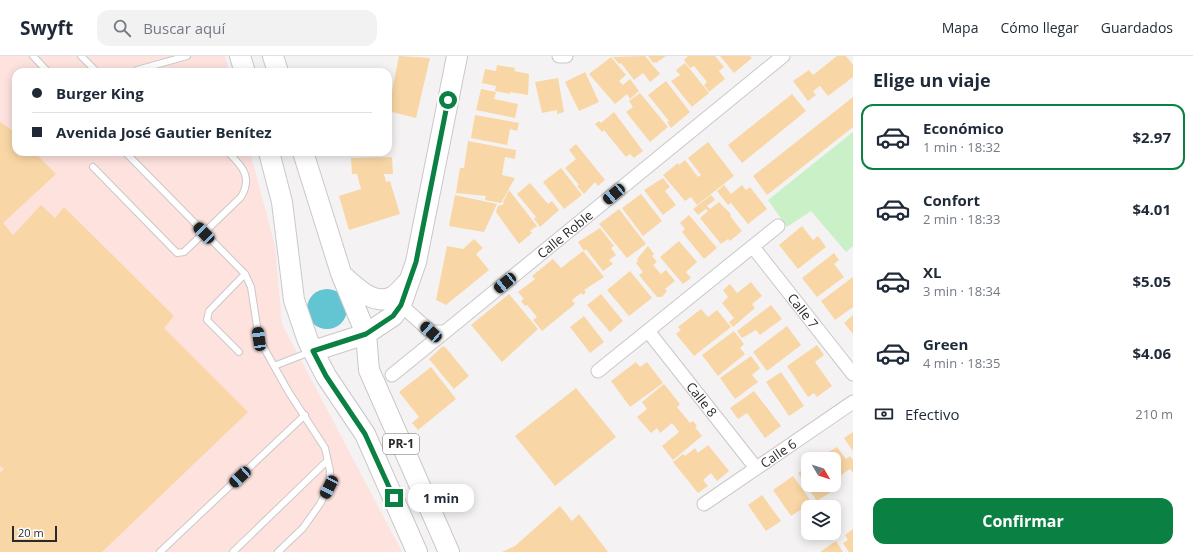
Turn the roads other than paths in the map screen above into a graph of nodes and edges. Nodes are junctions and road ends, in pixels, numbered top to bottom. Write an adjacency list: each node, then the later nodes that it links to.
1 (33, 56): 10 (lane)
2 (81, 56): 11 (lane)
3 (187, 56): 12 (lane)
4 (240, 56): 13 (main road)
5 (273, 56): 14 (main road)
6 (457, 56): 25 (main road)
7 (559, 56): 8 (street)
8 (566, 56)
9 (783, 56): 28 (street, Calle Roble)
10 (44, 68)
11 (93, 68)
12 (144, 68)
13 (244, 68)
14 (277, 68)
15 (129, 156): 21 (lane)
16 (232, 156): 21 (lane)
17 (270, 156): 30 (main road, PR-1)
18 (304, 156): 24 (main road, PR-1)
19 (93, 167): 21 (lane)
20 (778, 226): 22 (street)
21 (204, 233): 23 (lane)
22 (753, 247): 27 (street); 34 (street, Calle 7)
23 (245, 274): 31 (lane); 32 (lane)
24 (342, 276): 25 (main road); 29 (main road, PR-1)
25 (410, 280): 26 (main road)
26 (401, 305): 28 (street); 29 (main road)
27 (648, 330): 33 (street); 39 (street, Calle 8)
28 (445, 332): 35 (street, Calle Roble)
29 (366, 334): 30 (main road); 45 (main road, PR-1)
30 (313, 351): 32 (lane); 44 (main road, PR-1)
31 (239, 352)
32 (274, 366): 37 (lane)
33 (598, 371)
34 (853, 374)
35 (392, 376)
36 (853, 402): 39 (street, Calle 6)
37 (306, 415): 38 (lane); 41 (lane)
38 (328, 462): 42 (lane); 43 (lane)
39 (756, 468): 40 (street, Calle 6)
40 (704, 504)
41 (162, 551)
42 (233, 552)
43 (278, 552)
44 (417, 552)
45 (449, 552)

